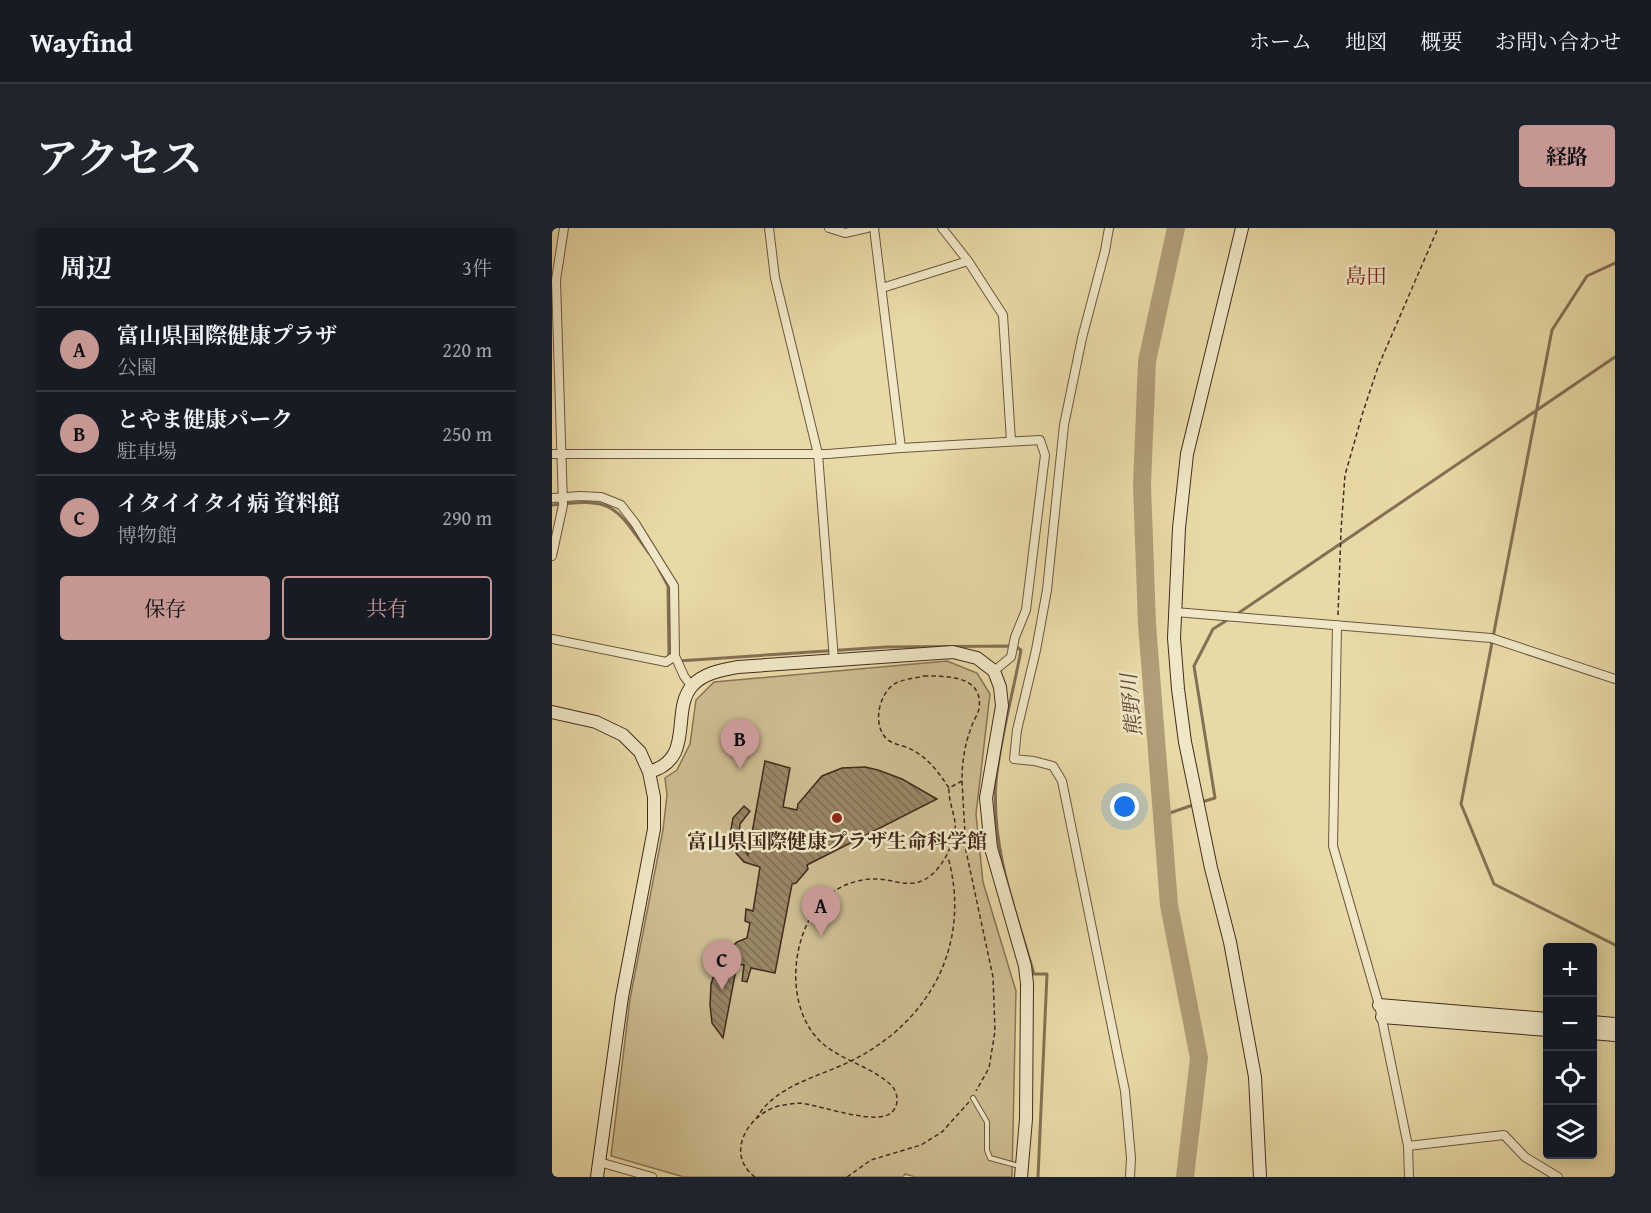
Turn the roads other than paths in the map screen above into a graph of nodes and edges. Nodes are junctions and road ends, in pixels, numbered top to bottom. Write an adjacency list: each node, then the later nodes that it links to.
1 (564, 228): 10 (street)
2 (769, 228): 16 (street)
3 (829, 228): 4 (street)
4 (867, 228)
5 (874, 228): 11 (street)
6 (942, 228): 9 (street)
7 (1109, 228): 43 (street)
8 (1238, 229): 20 (street)
9 (968, 261): 11 (street); 12 (street)
10 (554, 280): 15 (street)
11 (882, 288): 13 (street)
12 (1011, 441): 13 (street); 25 (street)
13 (900, 447): 16 (street)
14 (552, 454): 15 (street)
15 (562, 454): 16 (street); 18 (street)
16 (818, 454): 24 (street)
17 (552, 498): 18 (street)
18 (563, 500): 19 (street); 23 (street)
19 (552, 556)
20 (1175, 612): 21 (street); 44 (street)
21 (1337, 625): 26 (street); 30 (street)
22 (552, 639): 23 (street)
23 (675, 656): 27 (street)
24 (834, 660): 25 (street); 27 (street)
25 (994, 671): 40 (street)
26 (1615, 679)
27 (692, 687): 29 (street)
28 (552, 712): 29 (street)
29 (649, 772): 39 (street)
30 (1381, 1011): 31 (street); 34 (street); 38 (street)
31 (1543, 1019)
32 (1597, 1023): 33 (street)
33 (1615, 1024)
34 (1543, 1029)
35 (1597, 1033): 36 (street)
36 (1615, 1035)
37 (973, 1098): 40 (lane)
38 (1408, 1146): 45 (street); 46 (street)
39 (599, 1162): 41 (street); 42 (street)
40 (1022, 1172)
41 (597, 1177)
42 (652, 1177)
43 (1130, 1177)
44 (1260, 1177)
45 (1409, 1177)
46 (1558, 1177)

